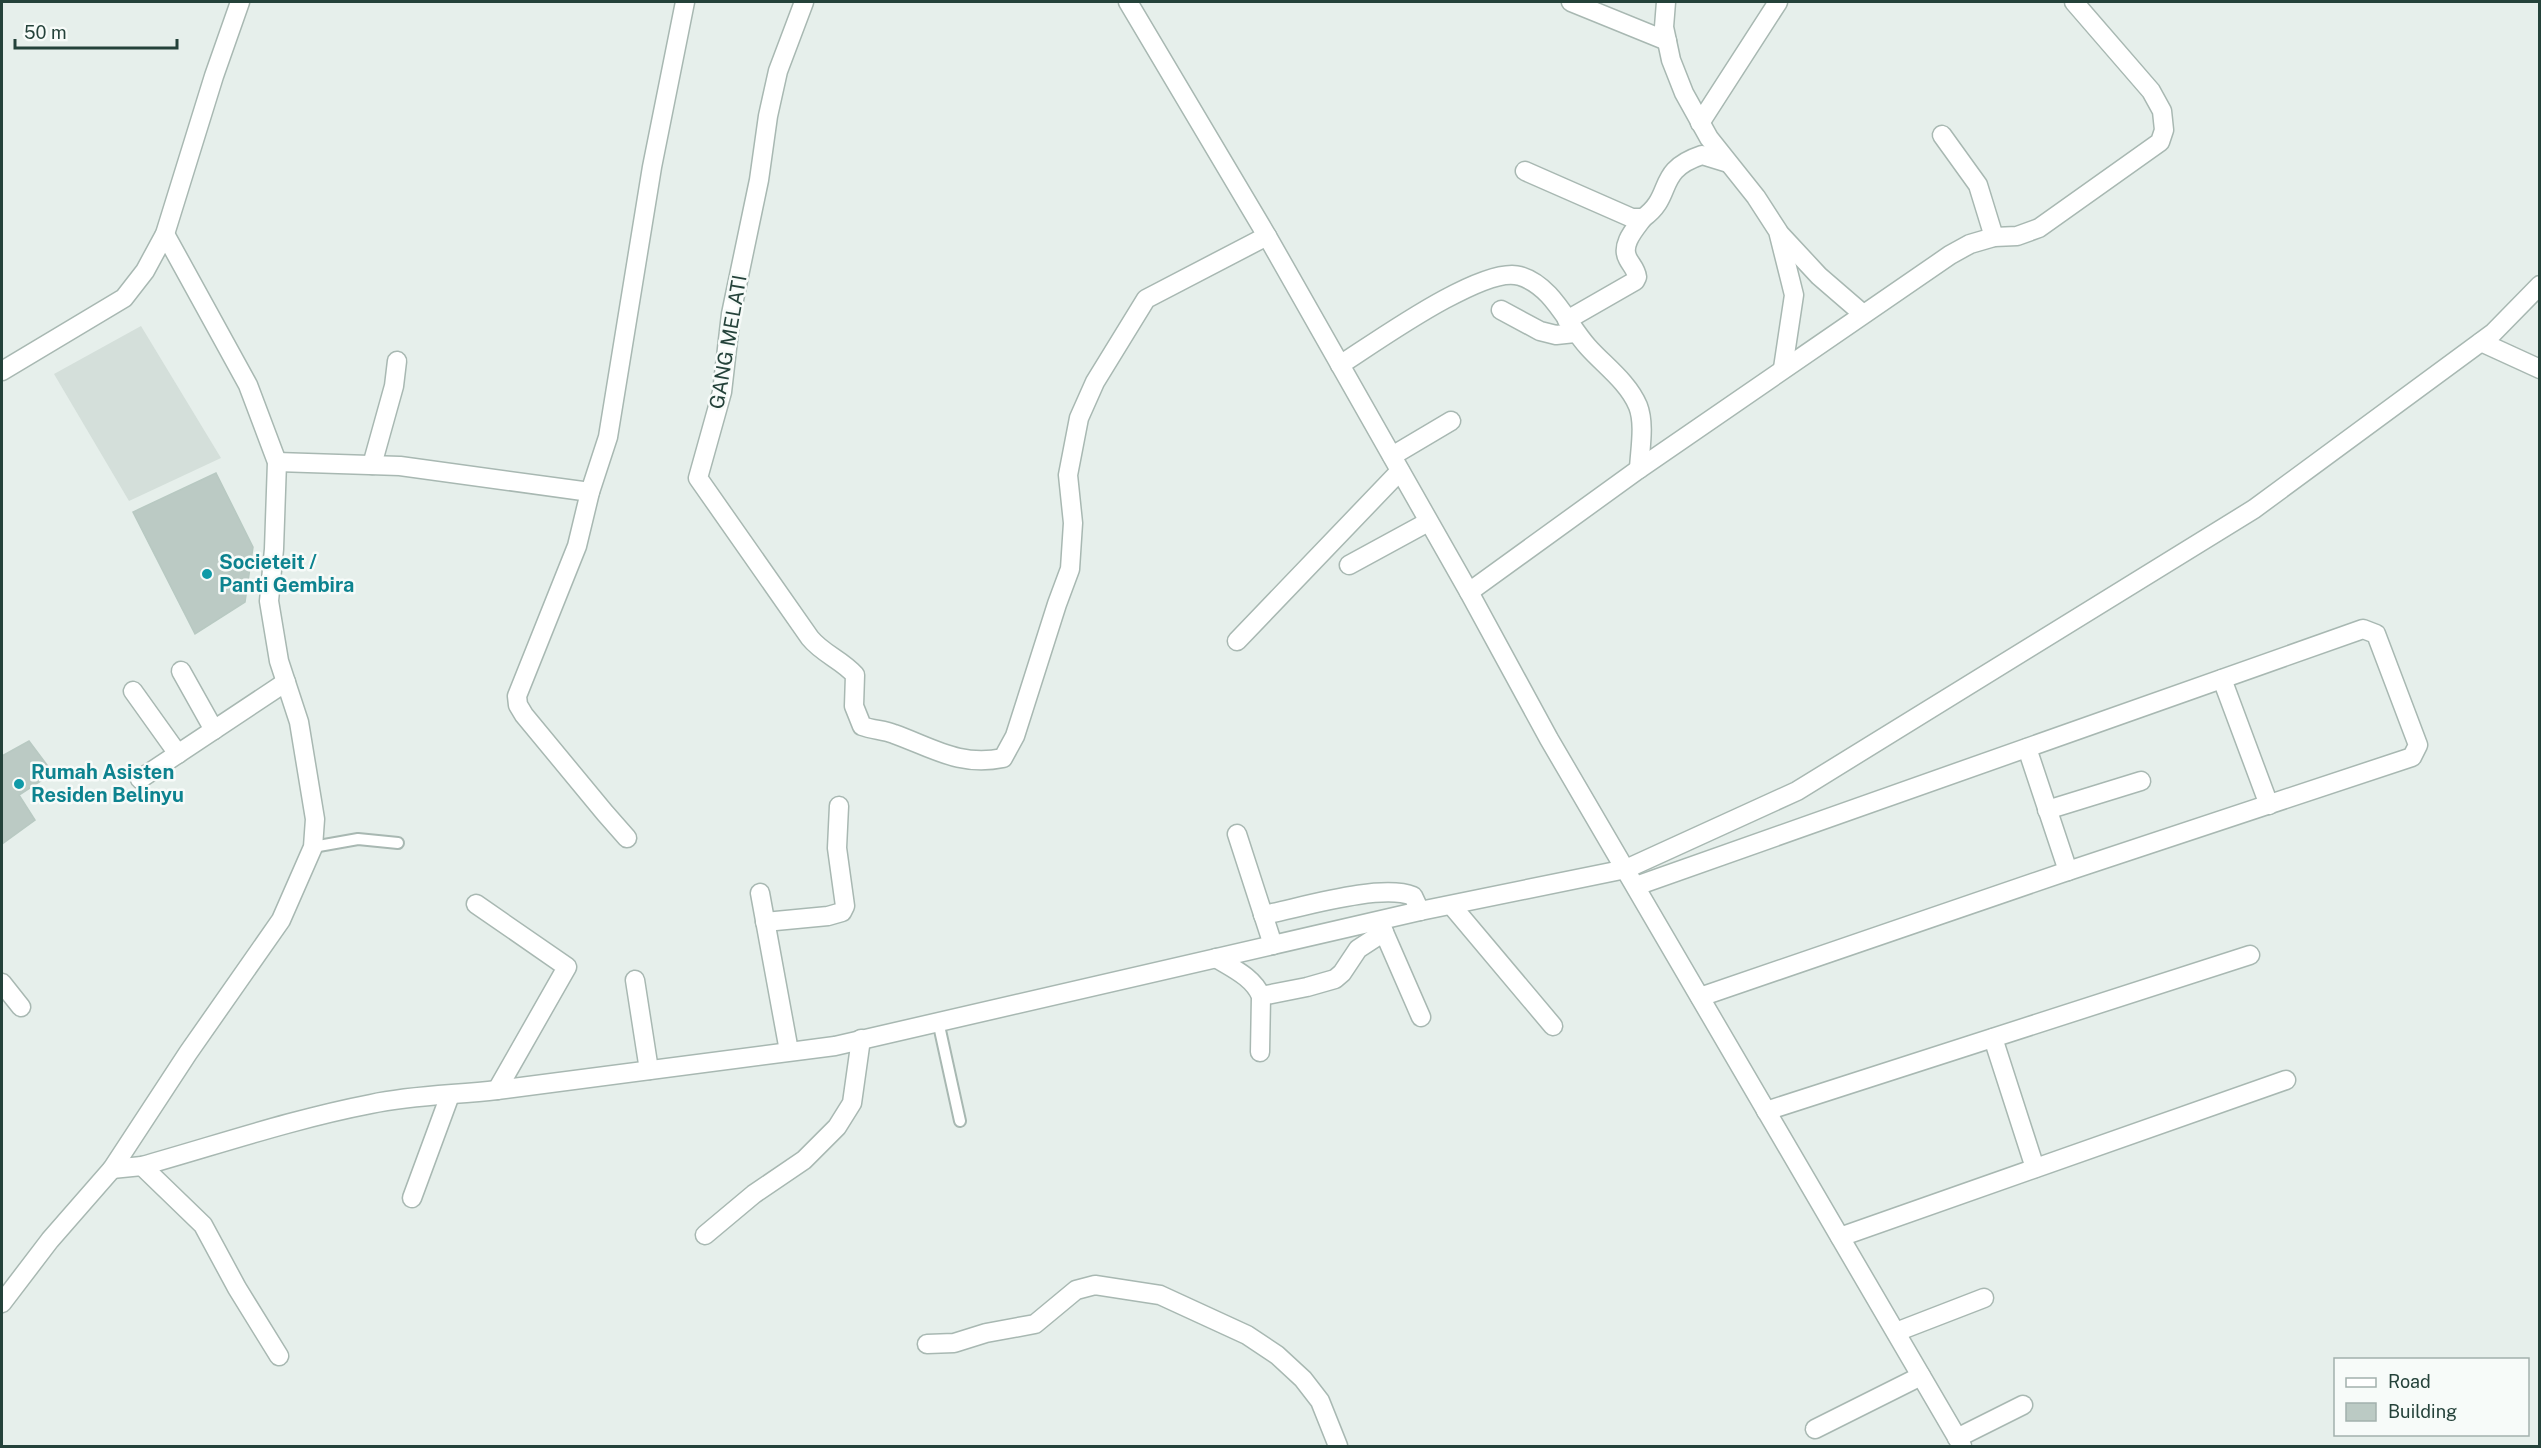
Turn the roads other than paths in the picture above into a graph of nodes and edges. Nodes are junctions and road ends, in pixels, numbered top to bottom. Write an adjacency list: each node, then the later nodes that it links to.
1 (240, 2): 16 (street)
2 (685, 2): 34 (street)
3 (804, 2): 17 (street, GANG MELATI)
4 (1128, 2): 17 (street)
5 (1571, 2): 9 (street)
6 (1666, 2): 9 (street)
7 (1778, 2): 10 (street)
8 (2074, 2): 18 (street)
9 (1667, 41): 10 (street)
10 (1700, 123): 12 (street)
11 (1942, 135): 18 (street)
12 (1728, 163): 14 (street); 15 (street)
13 (1525, 171): 14 (street)
14 (1643, 218): 22 (street)
15 (1778, 231): 21 (street); 26 (street)
16 (165, 234): 28 (street); 30 (street)
17 (1267, 236): 25 (street)
18 (1994, 237): 21 (street)
19 (2540, 285): 23 (street)
20 (1501, 310): 22 (street)
21 (1863, 314): 26 (street)
22 (1571, 327): 25 (street); 33 (street)
23 (2481, 342): 27 (street); 55 (street)
24 (397, 362): 32 (street)
25 (1340, 365): 31 (street)
26 (1783, 368): 33 (street)
27 (2540, 369)
28 (2, 372)
29 (1451, 421): 31 (street)
30 (277, 462): 32 (street); 41 (street)
31 (1396, 464): 35 (street); 38 (street)
32 (372, 465): 34 (street)
33 (1640, 469): 37 (street)
34 (590, 492): 52 (street)
35 (1428, 522): 36 (street); 37 (street)
36 (1349, 565)
37 (1469, 592): 55 (street)
38 (1237, 641)
39 (181, 671): 43 (street)
40 (2222, 679): 44 (street); 48 (street); 48 (street)
41 (286, 682): 43 (street); 54 (street)
42 (134, 691): 45 (street)
43 (214, 730): 45 (street)
44 (2027, 748): 50 (street); 57 (street)
45 (178, 754): 46 (street)
46 (140, 779)
47 (2141, 781): 50 (street)
48 (2269, 805): 56 (street)
49 (839, 806): 63 (street)
50 (2047, 810): 56 (street)
51 (1236, 834): 62 (street)
52 (627, 838)
53 (398, 843): 54 (lane)
54 (313, 847): 88 (street)
55 (1626, 869): 57 (street); 60 (street)
56 (2068, 871): 71 (street)
57 (1636, 886): 71 (street)
58 (760, 893): 63 (street)
59 (476, 904): 82 (street)
60 (1452, 906): 61 (street); 75 (street)
61 (1420, 911): 62 (street); 64 (street)
62 (1263, 915): 65 (street)
63 (765, 922): 78 (street)
64 (1381, 927): 65 (street); 70 (street); 73 (street)
65 (1273, 945): 67 (street)
66 (2250, 955): 76 (street)
67 (1216, 958): 70 (street); 74 (street)
68 (635, 980): 80 (street)
69 (2, 984): 72 (street)
70 (1260, 996): 79 (street)
71 (1700, 998): 84 (street)
72 (21, 1006)
73 (1421, 1017)
74 (938, 1021): 77 (street); 85 (lane)
75 (1553, 1026)
76 (1993, 1038): 84 (street); 87 (street)
77 (861, 1039): 78 (street); 90 (street)
78 (789, 1051): 80 (street)
79 (1260, 1052)
80 (648, 1070): 82 (street)
81 (2286, 1080): 87 (street)
82 (497, 1090): 83 (street)
83 (441, 1095): 86 (street); 89 (street)
84 (1766, 1111): 91 (street)
85 (960, 1121)
86 (142, 1166): 88 (street); 96 (street)
87 (2035, 1168): 91 (street)
88 (112, 1169): 93 (street)
89 (412, 1198)
90 (705, 1235)
91 (1840, 1237): 94 (street)
92 (1984, 1298): 94 (street)
93 (2, 1303)
94 (1896, 1332): 97 (street)
95 (927, 1344): 101 (street)
96 (279, 1356)
97 (1921, 1376): 99 (street); 100 (street)
98 (2023, 1405): 100 (street)
99 (1815, 1429)
100 (1959, 1442)
101 (1338, 1446)

